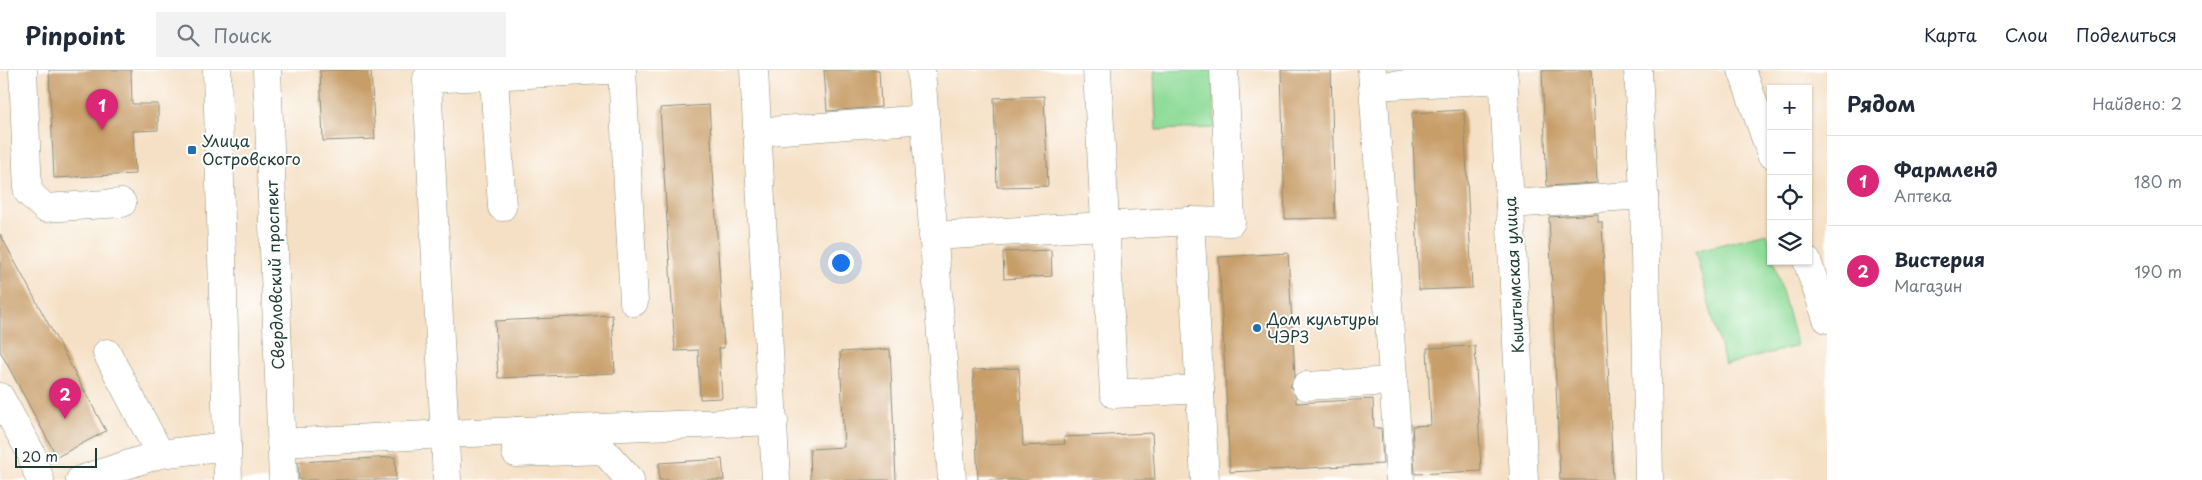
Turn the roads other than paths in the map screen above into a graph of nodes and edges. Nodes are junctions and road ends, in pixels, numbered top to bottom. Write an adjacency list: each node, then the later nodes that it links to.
1 (23, 70): 20 (main road)
2 (217, 70): 38 (main road)
3 (267, 70): 37 (main road, Свердловский проспект)
4 (607, 70): 12 (main road)
5 (622, 70): 27 (main road)
6 (754, 70): 17 (main road)
7 (921, 70): 16 (main road)
8 (1097, 70): 24 (main road)
9 (1224, 70): 23 (main road)
10 (1638, 70): 19 (main road)
11 (1742, 70): 18 (main road)
12 (559, 71): 14 (main road)
13 (1503, 75): 15 (main road); 21 (main road, Кыштымская улица)
14 (494, 76): 22 (main road); 36 (main road)
15 (1373, 78): 30 (main road)
16 (925, 119): 17 (main road); 25 (main road)
17 (757, 132): 34 (main road)
18 (1767, 142)
19 (1644, 195): 21 (main road); 51 (main road)
20 (122, 203)
21 (1510, 204): 50 (main road, Кыштымская улица)
22 (502, 207)
23 (1190, 221): 24 (main road); 32 (main road)
24 (1105, 226): 25 (main road); 32 (main road)
25 (933, 236): 47 (main road)
26 (1808, 265): 28 (main road)
27 (634, 302)
28 (1827, 319)
29 (106, 353): 39 (main road)
30 (1393, 381): 31 (main road); 49 (main road)
31 (1306, 386)
32 (1200, 389): 48 (main road)
33 (0, 397): 40 (main road)
34 (774, 421): 35 (main road); 46 (main road)
35 (516, 431): 36 (main road); 45 (main road)
36 (445, 434): 37 (main road); 44 (main road)
37 (281, 443): 43 (main road, Свердловский проспект)
38 (226, 446): 39 (main road); 42 (main road)
39 (160, 454): 41 (main road)
40 (40, 480)
41 (80, 480)
42 (228, 480)
43 (283, 480)
44 (448, 480)
45 (630, 480)
46 (776, 480)
47 (952, 480)
48 (1205, 480)
49 (1400, 480)
50 (1524, 480)
51 (1649, 480)

